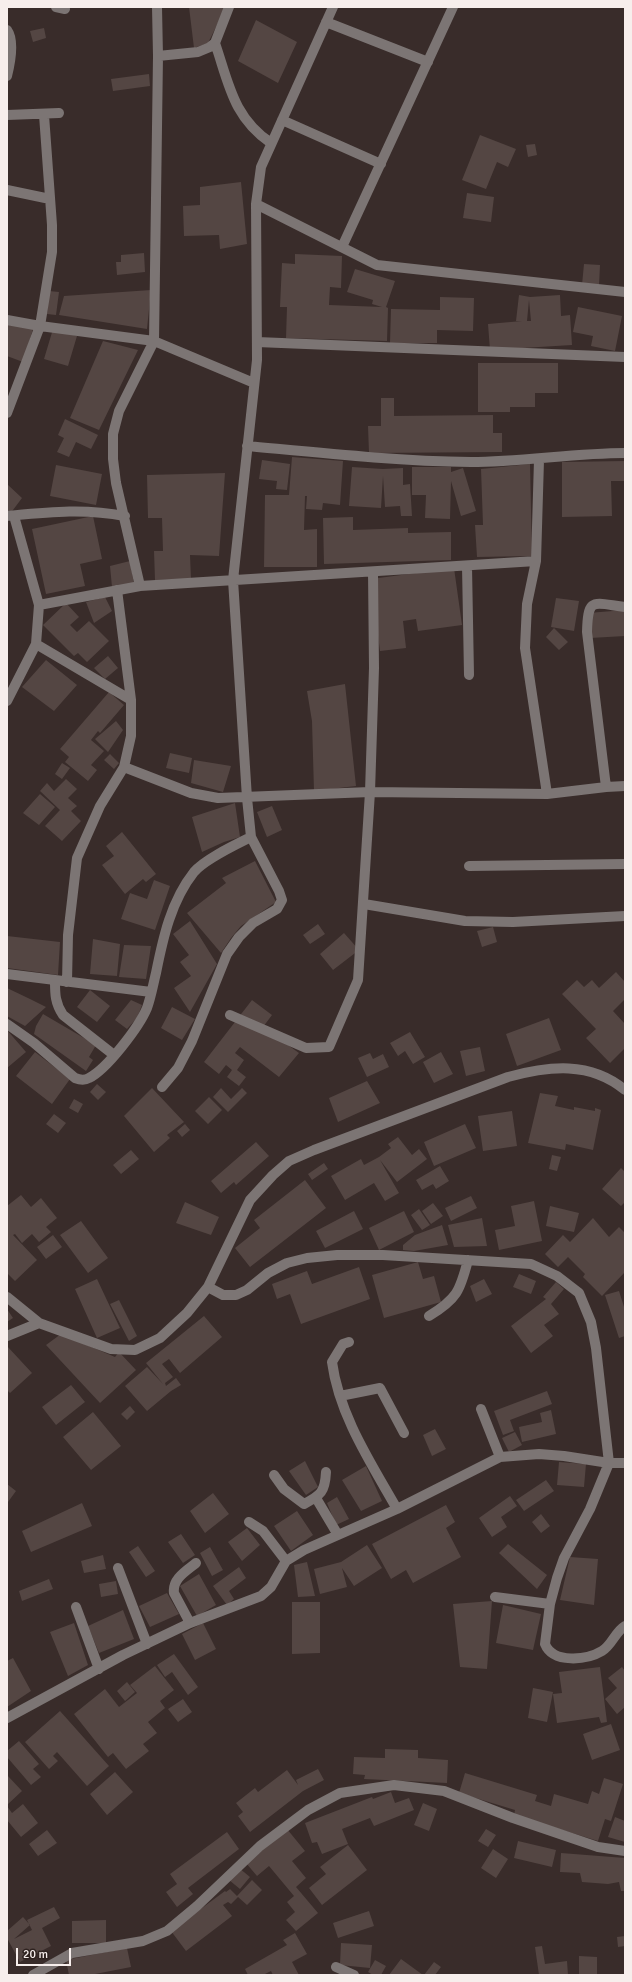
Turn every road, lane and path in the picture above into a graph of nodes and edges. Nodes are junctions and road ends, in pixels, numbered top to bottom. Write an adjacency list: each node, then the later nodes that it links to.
1 (157, 7): 8 (street)
2 (229, 7): 7 (street)
3 (333, 7): 5 (street)
4 (453, 7): 9 (street)
5 (326, 22): 9 (street); 14 (street)
6 (7, 30): 10 (street)
7 (215, 43): 8 (street); 15 (street)
8 (158, 56): 24 (street)
9 (428, 62): 16 (street)
10 (7, 76)
11 (59, 113): 13 (street)
12 (7, 115): 13 (street)
13 (44, 115): 18 (street)
14 (282, 120): 15 (street); 16 (street)
15 (271, 143): 19 (street)
16 (381, 164): 20 (street)
17 (7, 190): 18 (street)
18 (50, 199): 23 (street)
19 (256, 204): 20 (street); 25 (street)
20 (342, 247): 21 (street)
21 (625, 292)
22 (7, 320): 23 (street)
23 (40, 326): 24 (street); 28 (street)
24 (154, 341): 27 (street); 33 (street)
25 (257, 342): 26 (street); 27 (street)
26 (625, 357)
27 (254, 384): 29 (street)
28 (7, 413)
29 (247, 446): 31 (street); 37 (street)
30 (625, 453): 31 (street)
31 (539, 460): 34 (street)
32 (10, 516): 33 (street); 40 (street)
33 (125, 516): 38 (street)
34 (536, 561): 35 (street); 50 (street)
35 (467, 566): 36 (street); 43 (street)
36 (373, 572): 37 (street); 49 (street)
37 (233, 580): 38 (street); 51 (street)
38 (140, 586): 39 (street)
39 (117, 590): 40 (street); 44 (street)
40 (40, 605): 42 (street)
41 (625, 607): 48 (street)
42 (36, 644): 44 (street); 45 (street)
43 (469, 675)
44 (131, 700): 46 (street)
45 (7, 701)
46 (124, 767): 51 (street); 59 (street)
47 (625, 786): 48 (street)
48 (606, 787): 50 (street)
49 (370, 792): 50 (street); 51 (street); 55 (street)
50 (547, 794)
51 (247, 798): 52 (street)
52 (251, 837): 60 (street); 64 (street)
53 (625, 864): 54 (street)
54 (469, 866)
55 (364, 904): 56 (street); 61 (street)
56 (625, 916)
57 (7, 974): 58 (street)
58 (55, 981): 59 (street); 63 (street)
59 (67, 982): 60 (street)
60 (152, 992): 63 (street)
61 (230, 1015)
62 (7, 1024): 63 (street)
63 (114, 1055)
64 (162, 1087)
65 (625, 1090): 67 (street)
66 (468, 1260): 67 (street); 69 (street); 77 (street)
67 (208, 1287): 70 (street)
68 (7, 1297): 70 (street)
69 (429, 1316)
70 (39, 1323): 71 (street)
71 (7, 1336)
72 (349, 1342): 73 (street)
73 (340, 1396): 75 (street); 82 (street)
74 (481, 1409): 76 (street)
75 (404, 1433)
76 (500, 1457): 77 (street); 82 (street)
77 (609, 1463): 78 (street); 89 (street)
78 (625, 1463)
79 (326, 1472): 81 (street)
80 (274, 1475): 81 (street)
81 (316, 1498): 84 (street)
82 (397, 1509): 84 (street)
83 (249, 1522): 85 (street)
84 (338, 1535): 85 (street)
85 (286, 1561): 91 (street)
86 (196, 1563): 91 (street)
87 (118, 1568): 93 (street)
88 (495, 1597): 89 (street)
89 (550, 1604): 92 (street)
90 (76, 1607): 94 (street)
91 (190, 1623): 93 (street)
92 (625, 1626)
93 (147, 1644): 94 (street)
94 (99, 1669): 95 (street)
95 (7, 1718)
96 (625, 1851): 98 (street)
97 (336, 1967): 99 (street)
98 (32, 1975)
99 (354, 1975)

